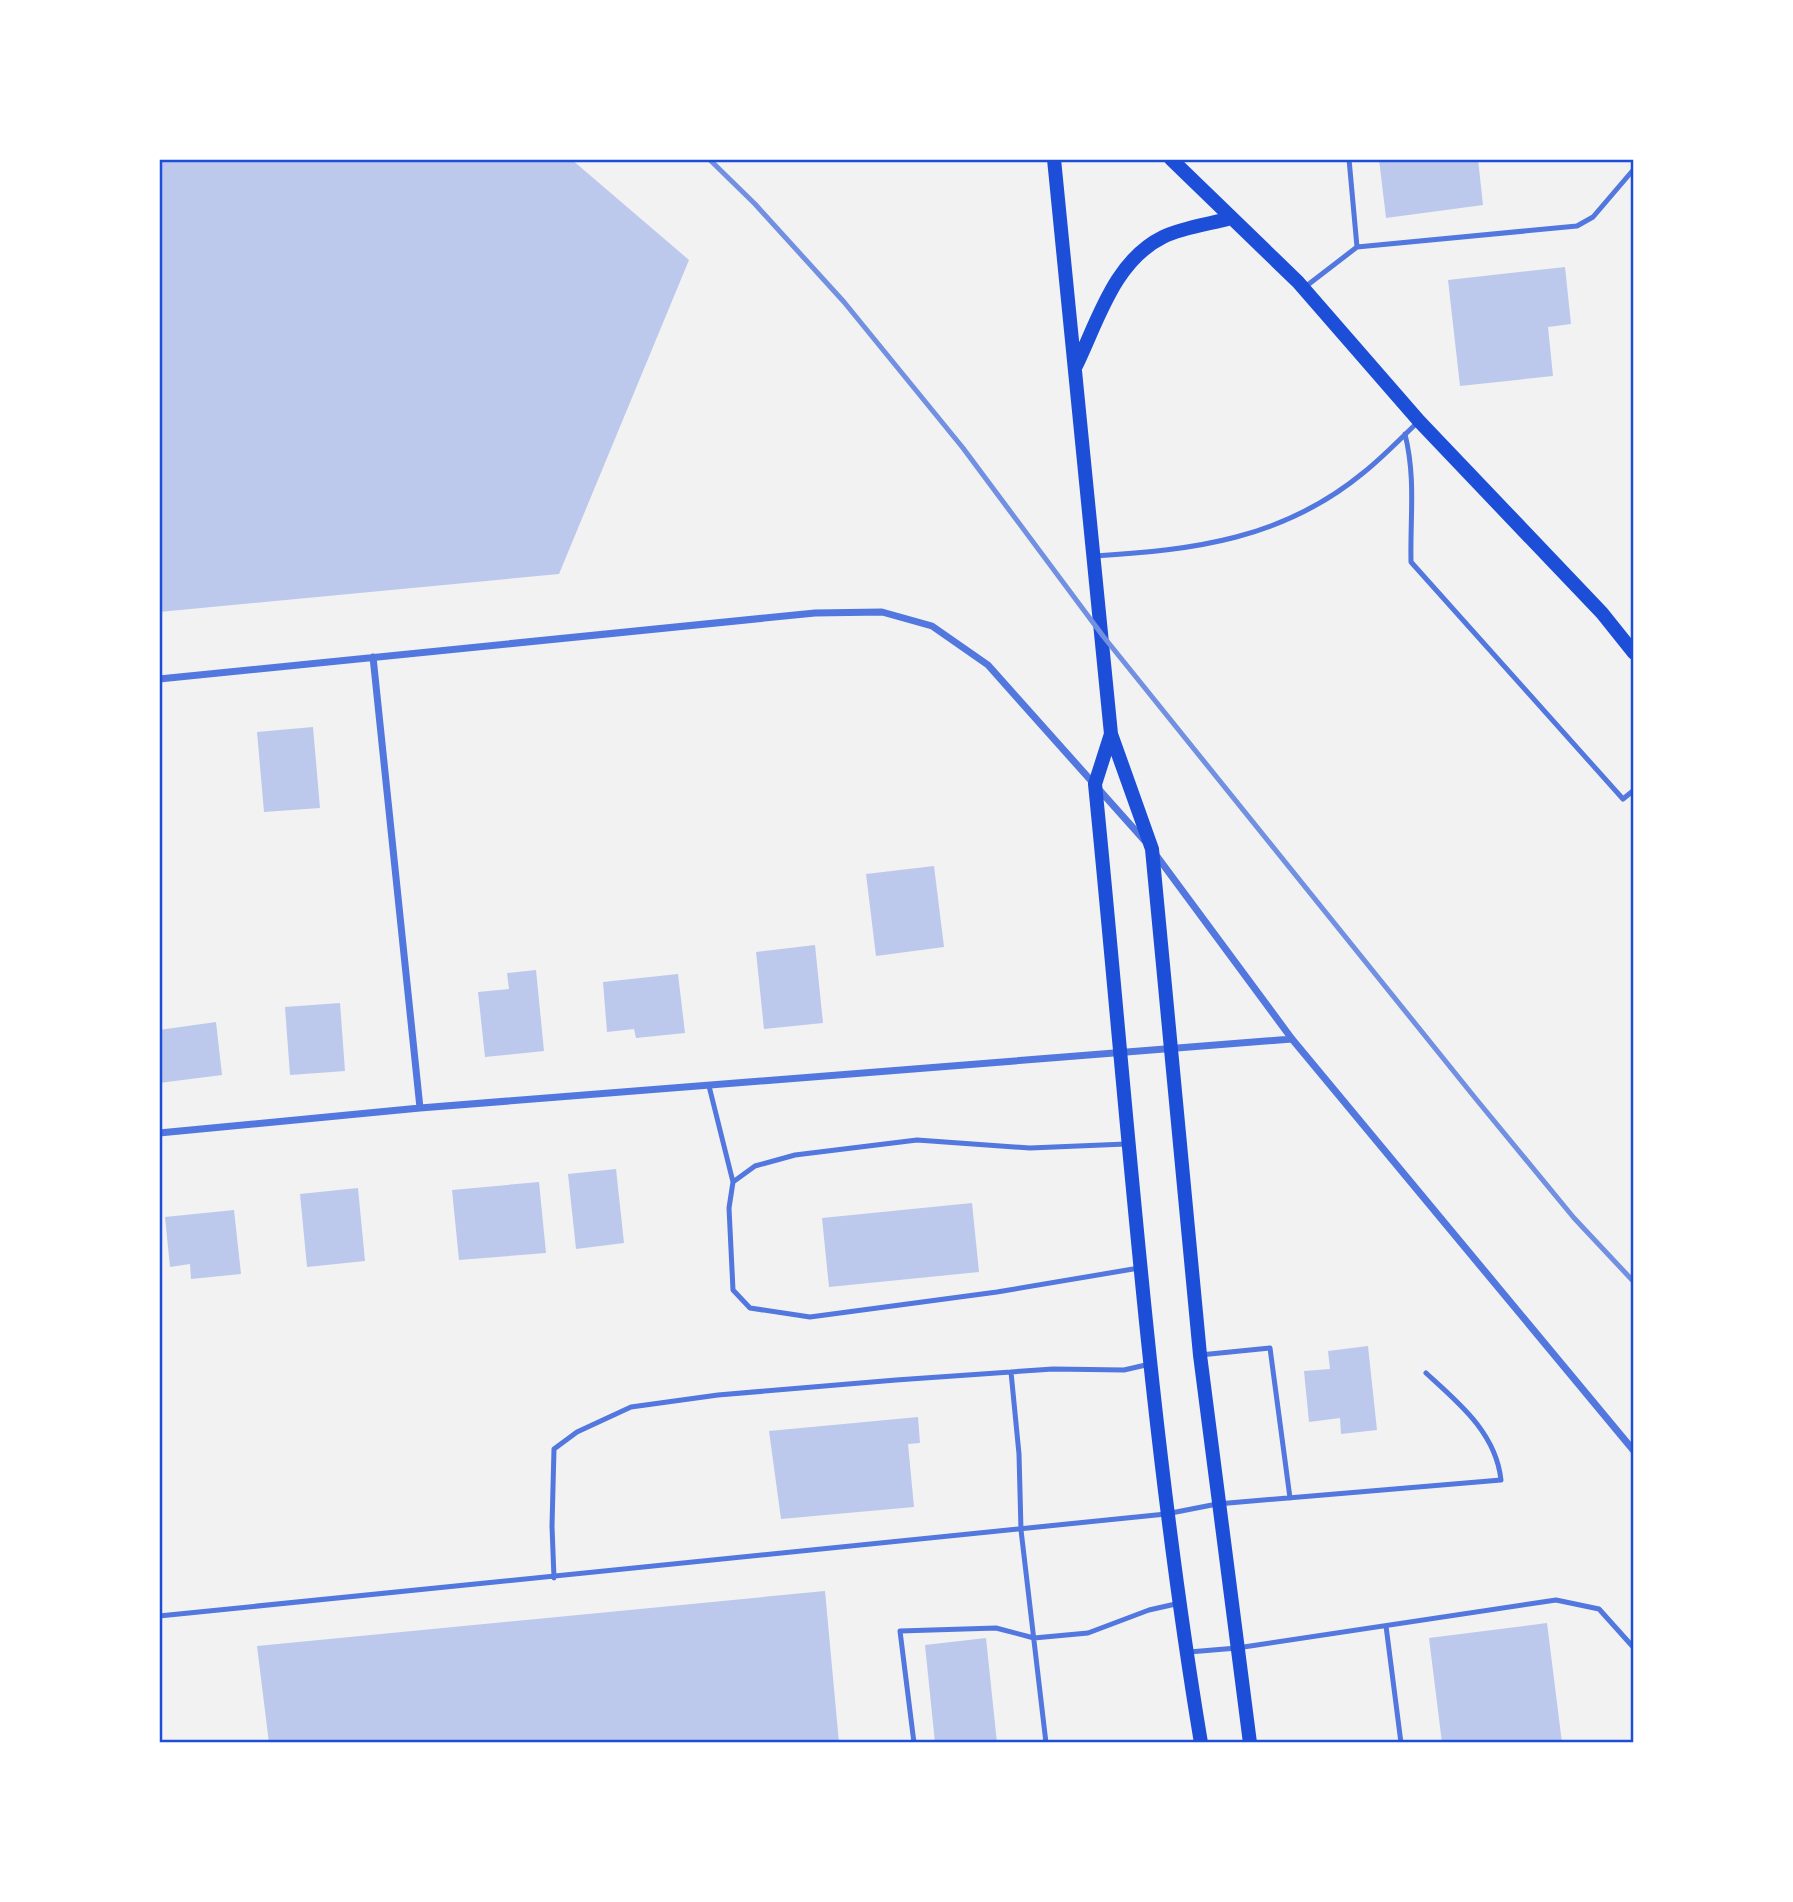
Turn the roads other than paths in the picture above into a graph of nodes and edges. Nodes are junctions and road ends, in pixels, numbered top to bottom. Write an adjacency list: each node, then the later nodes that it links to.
1 (1054, 159): 8 (main road)
2 (1171, 159): 5 (main road)
3 (1349, 159): 6 (lane)
4 (1634, 169): 6 (lane)
5 (1232, 218): 7 (main road); 8 (main road)
6 (1357, 247): 7 (lane)
7 (1304, 288): 9 (main road)
8 (1075, 368): 11 (main road)
9 (1419, 421): 10 (lane); 12 (main road)
10 (1405, 434): 11 (lane); 17 (lane)
11 (1095, 556): 15 (main road)
12 (1634, 653)
13 (373, 657): 14 (street); 16 (street); 23 (street)
14 (159, 679)
15 (1111, 734): 16 (main road); 18 (main road)
16 (1095, 784): 18 (street); 21 (main road)
17 (1634, 790)
18 (1152, 849): 19 (street); 20 (main road)
19 (1292, 1040): 20 (street); 32 (street)
20 (1169, 1049): 21 (street); 28 (main road)
21 (1122, 1053): 22 (street); 25 (main road)
22 (709, 1086): 23 (street); 26 (lane)
23 (420, 1108): 24 (street)
24 (159, 1133)
25 (1129, 1144): 26 (lane); 27 (main road)
26 (733, 1181): 27 (lane)
27 (1139, 1268): 29 (main road)
28 (1200, 1355): 33 (lane); 34 (main road)
29 (1150, 1364): 30 (lane); 35 (main road)
30 (1011, 1371): 36 (lane); 37 (lane)
31 (1426, 1373): 33 (lane)
32 (1634, 1451)
33 (1290, 1497): 34 (lane)
34 (1217, 1504): 35 (lane); 42 (main road)
35 (1166, 1514): 36 (lane); 38 (main road)
36 (1021, 1530): 37 (lane); 41 (lane)
37 (554, 1578): 39 (lane)
38 (1182, 1602): 41 (lane); 44 (main road)
39 (159, 1616)
40 (1385, 1626): 42 (lane); 43 (lane); 49 (lane)
41 (1034, 1638): 45 (lane); 46 (lane)
42 (1237, 1648): 44 (lane); 48 (main road)
43 (1634, 1648)
44 (1186, 1652): 47 (main road)
45 (914, 1743)
46 (1046, 1743)
47 (1201, 1743)
48 (1250, 1743)
49 (1401, 1743)

